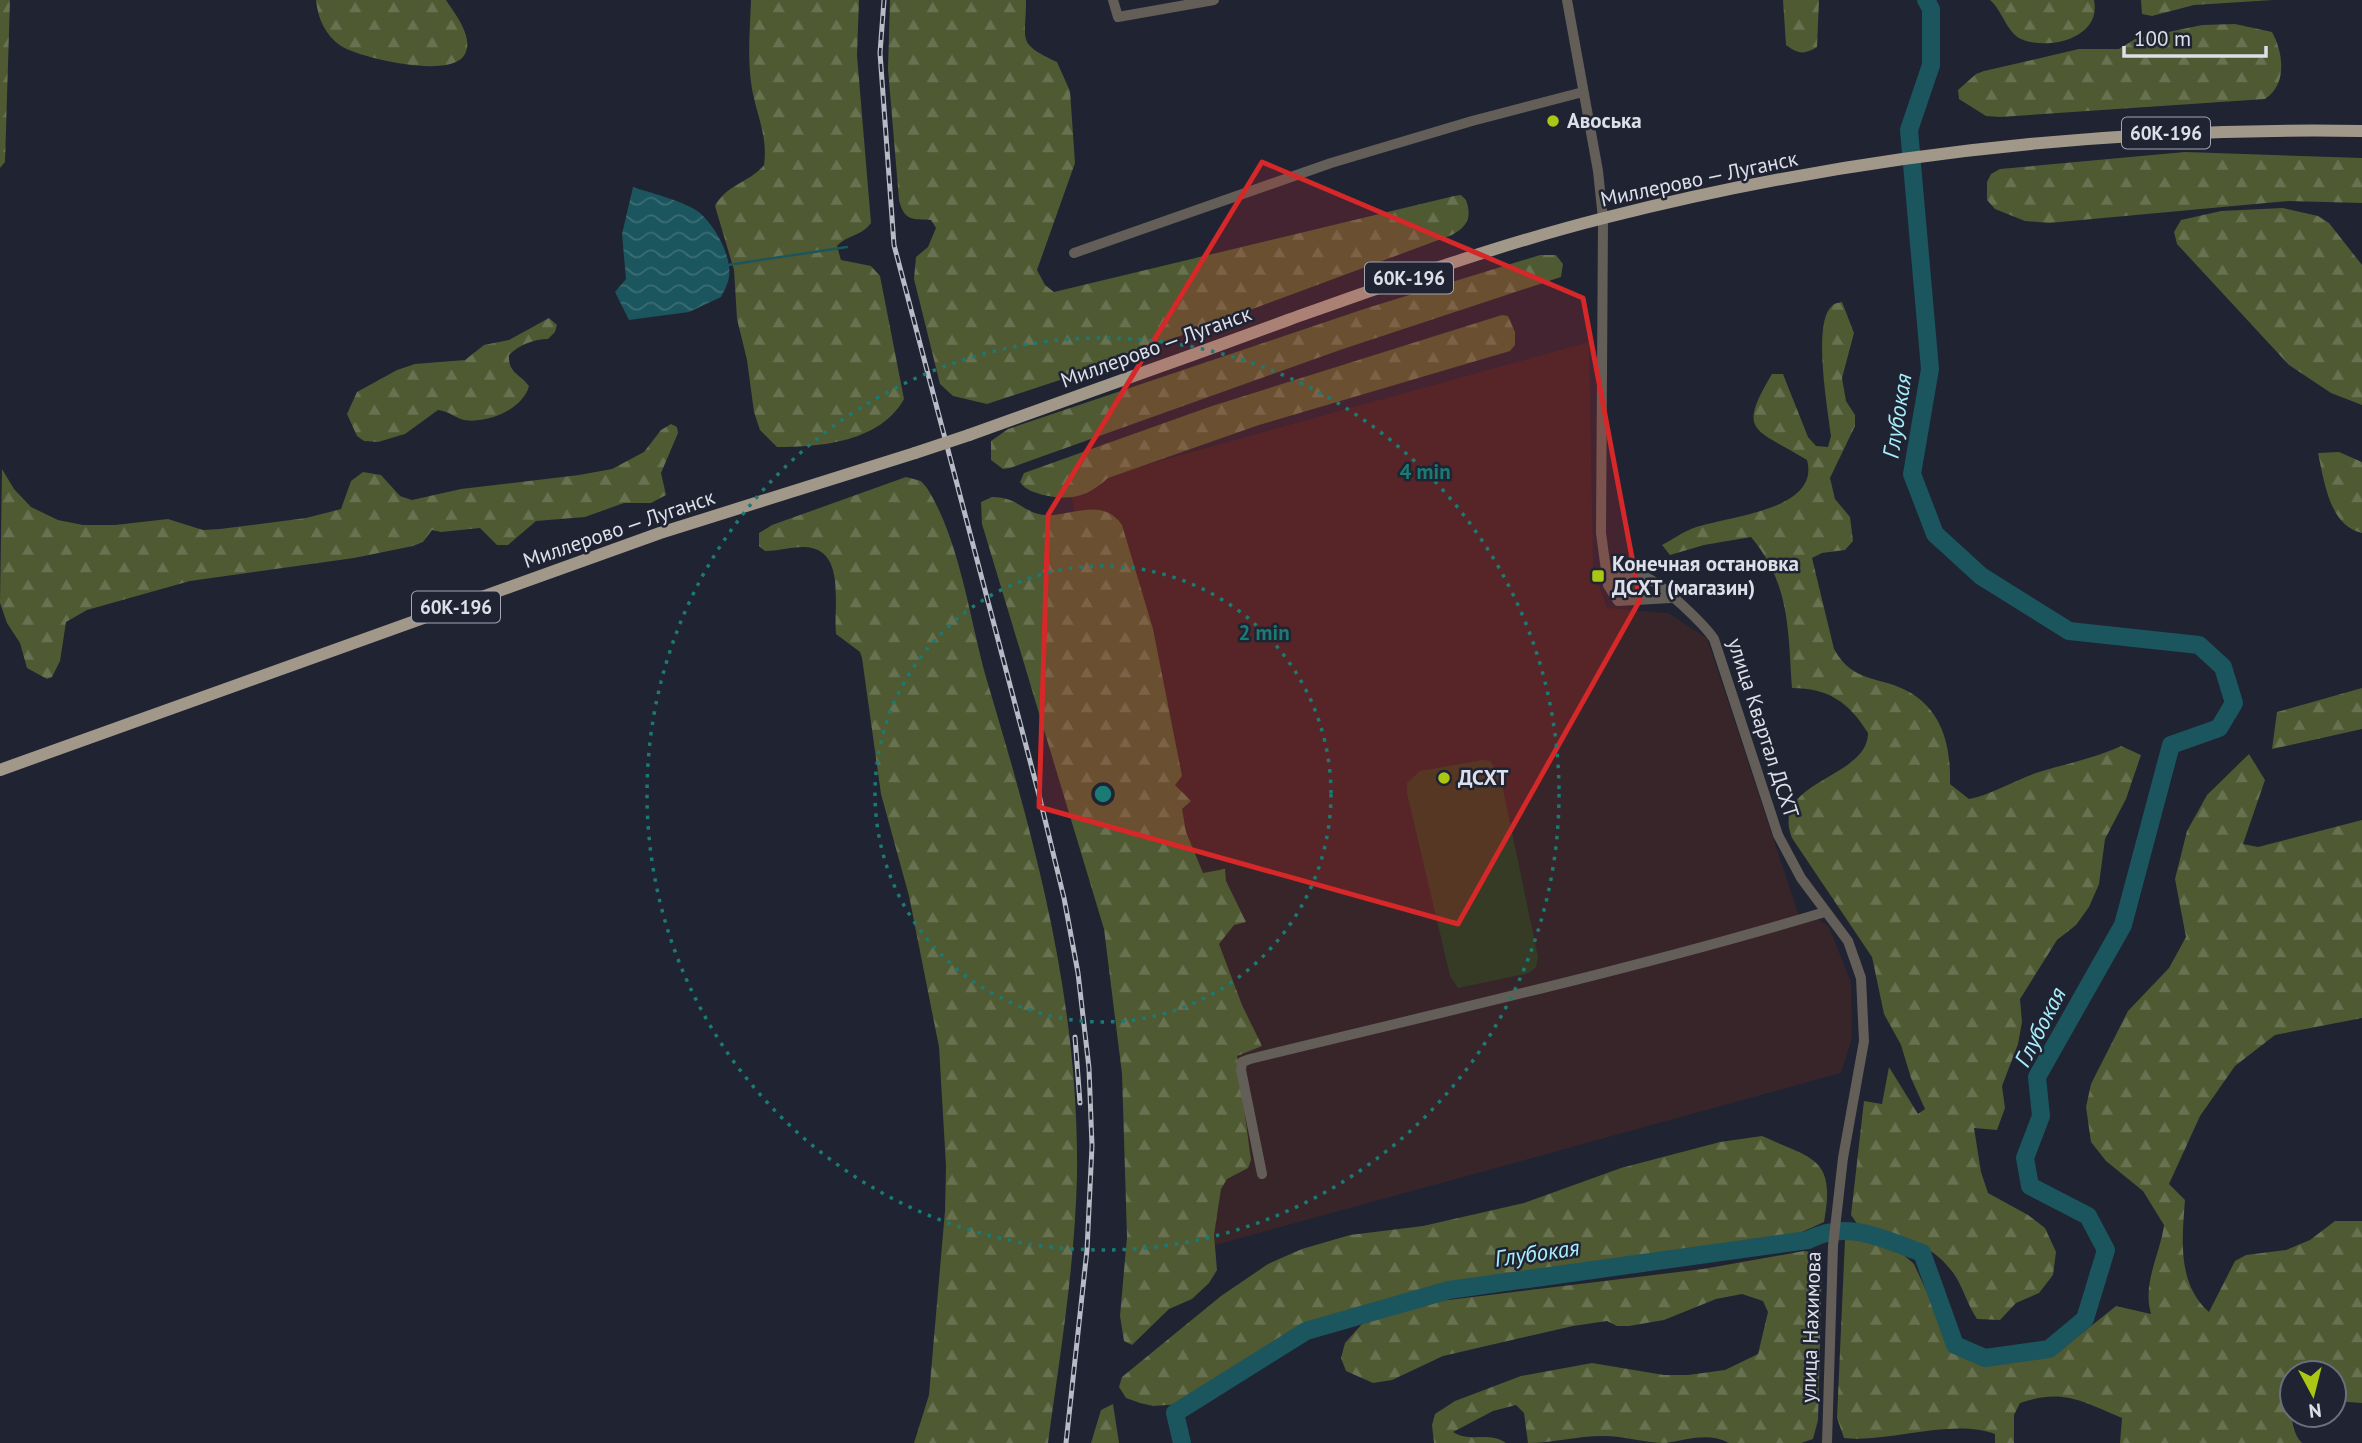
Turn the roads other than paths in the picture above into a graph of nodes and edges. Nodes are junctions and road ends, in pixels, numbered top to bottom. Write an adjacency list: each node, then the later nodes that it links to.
1 (1113, 0): 2 (street)
2 (1213, 0)
3 (1567, 0): 4 (street)
4 (1583, 92): 6 (street); 7 (street)
5 (2362, 131): 6 (main road, Миллерово — Луганск / 60К-196)
6 (1603, 219): 8 (street); 10 (main road, Миллерово — Луганск / 60К-196, bridge)
7 (1074, 253)
8 (1607, 579): 9 (street, улица Квартал ДСХТ); 9 (street)
9 (1671, 598): 11 (street, улица Квартал ДСХТ)
10 (0, 770)
11 (1825, 912): 12 (street); 13 (street, улица Квартал ДСХТ)
12 (1262, 1174)
13 (1836, 1212): 14 (street, улица Нахимова)
14 (1826, 1443)

